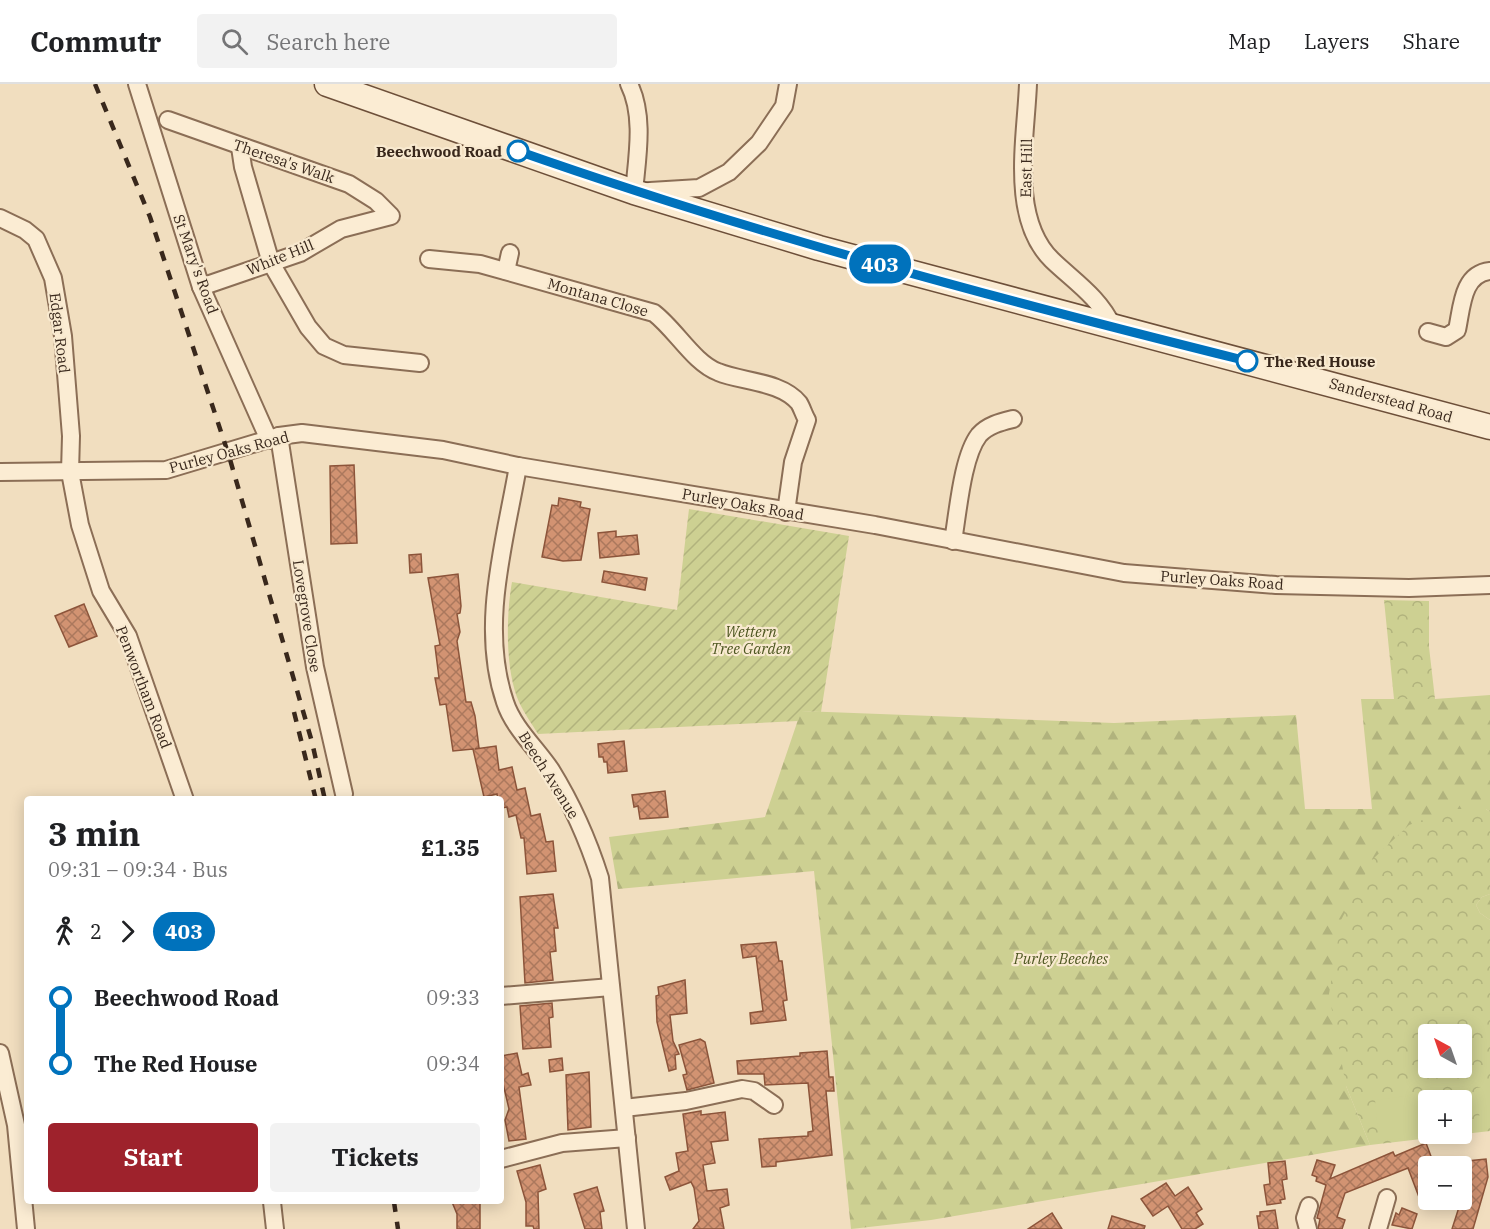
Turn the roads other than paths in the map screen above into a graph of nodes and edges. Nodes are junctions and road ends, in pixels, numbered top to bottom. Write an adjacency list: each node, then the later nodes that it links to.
1 (137, 84): 16 (street, St Mary's Road)
2 (327, 84): 8 (main road, Sanderstead Road)
3 (628, 84): 8 (street)
4 (788, 84): 8 (street)
5 (1028, 84): 17 (street, East Hill)
6 (168, 120): 7 (street, Theresa's Walk)
7 (240, 147): 9 (street, Theresa's Walk); 13 (street)
8 (634, 192): 17 (main road, Sanderstead Road)
9 (391, 216): 13 (street, White Hill)
10 (0, 218): 25 (street, Edgar Road)
11 (510, 253): 14 (street)
12 (429, 259): 14 (street, Montana Close)
13 (271, 263): 16 (street, White Hill); 19 (street)
14 (506, 271): 26 (street, Montana Close)
15 (1490, 271): 18 (street)
16 (201, 287): 22 (street, St Mary's Road)
17 (1113, 327): 21 (main road, Sanderstead Road)
18 (1428, 333)
19 (420, 363)
20 (1013, 419): 27 (street)
21 (1490, 427)
22 (274, 438): 23 (street, Purley Oaks Road); 25 (street, Purley Oaks Road); 29 (street, Lovegrove Close)
23 (518, 466): 26 (street, Purley Oaks Road); 31 (street, Beech Avenue)
24 (0, 472): 25 (street, Purley Oaks Road)
25 (70, 472): 30 (street, Penwortham Road)
26 (786, 512): 27 (street, Purley Oaks Road)
27 (953, 541): 28 (street, Purley Oaks Road)
28 (1490, 585)
29 (344, 794)
30 (184, 796)
31 (611, 987): 32 (street); 35 (street, Beech Avenue)
32 (504, 996)
33 (0, 1053): 41 (street)
34 (774, 1105): 35 (street)
35 (624, 1108): 36 (street, Beech Avenue)
36 (627, 1138): 37 (street); 43 (street, Beech Avenue)
37 (504, 1158)
38 (1387, 1198): 45 (street)
39 (272, 1204): 42 (street)
40 (1309, 1206): 44 (street)
41 (26, 1229)
42 (275, 1229)
43 (636, 1229)
44 (1308, 1229)
45 (1377, 1229)

